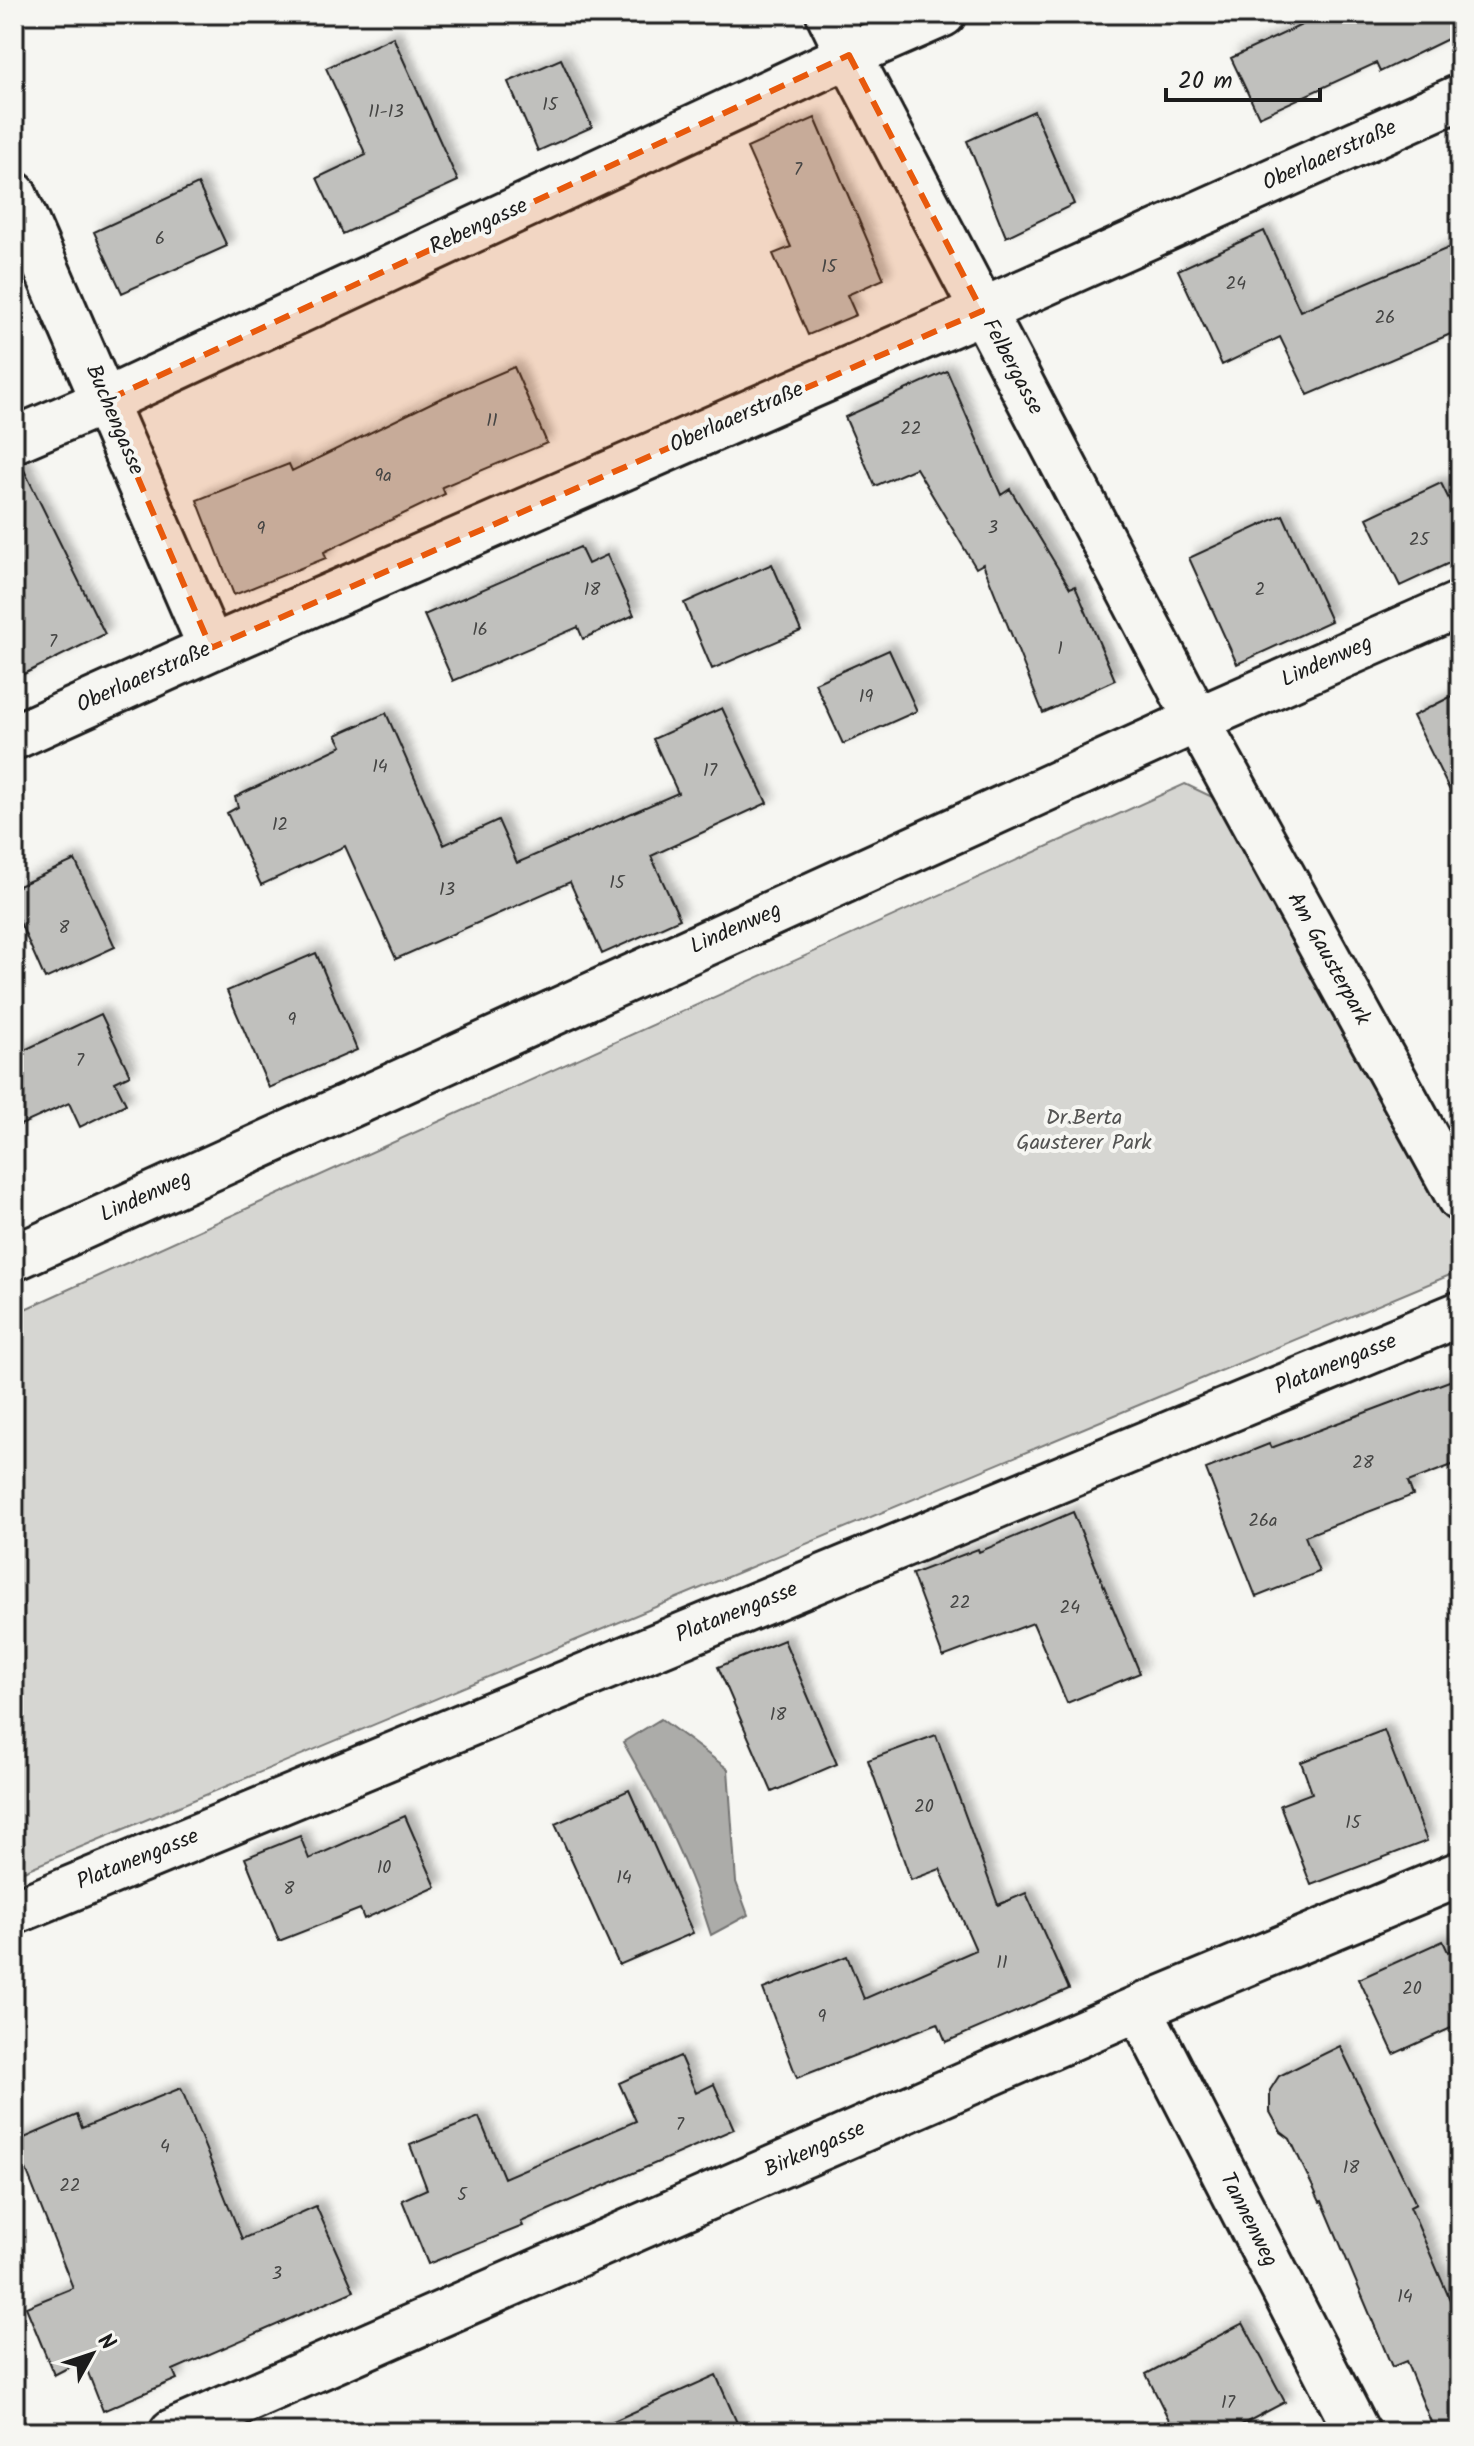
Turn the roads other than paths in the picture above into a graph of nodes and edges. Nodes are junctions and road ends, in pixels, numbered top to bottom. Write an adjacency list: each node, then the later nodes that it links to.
1 (829, 14): 3 (street, Felbergasse)
2 (943, 14): 3 (street, Rebengasse)
3 (849, 55): 6 (street, Felbergasse); 7 (street, Rebengasse)
4 (1460, 97): 6 (street, Oberlaaerstraße)
5 (14, 194): 7 (street, Buchengasse)
6 (982, 311): 10 (street, Oberlaaerstraße); 11 (street, Felbergasse)
7 (105, 401): 8 (street, Rebengasse); 10 (street, Buchengasse)
8 (14, 440)
9 (1460, 604): 11 (street, Lindenweg)
10 (211, 648): 12 (street, Oberlaaerstraße)
11 (1197, 720): 13 (street, Am Gausterpark); 14 (street, Lindenweg)
12 (14, 737)
13 (1460, 1199)
14 (14, 1258)
15 (1460, 1314): 17 (street, Platanengasse)
16 (1460, 1874): 18 (street, Birkengasse)
17 (14, 1912)
18 (1139, 2008): 19 (street, Birkengasse); 20 (street, Tannenweg)
19 (172, 2432)
20 (1357, 2432)

